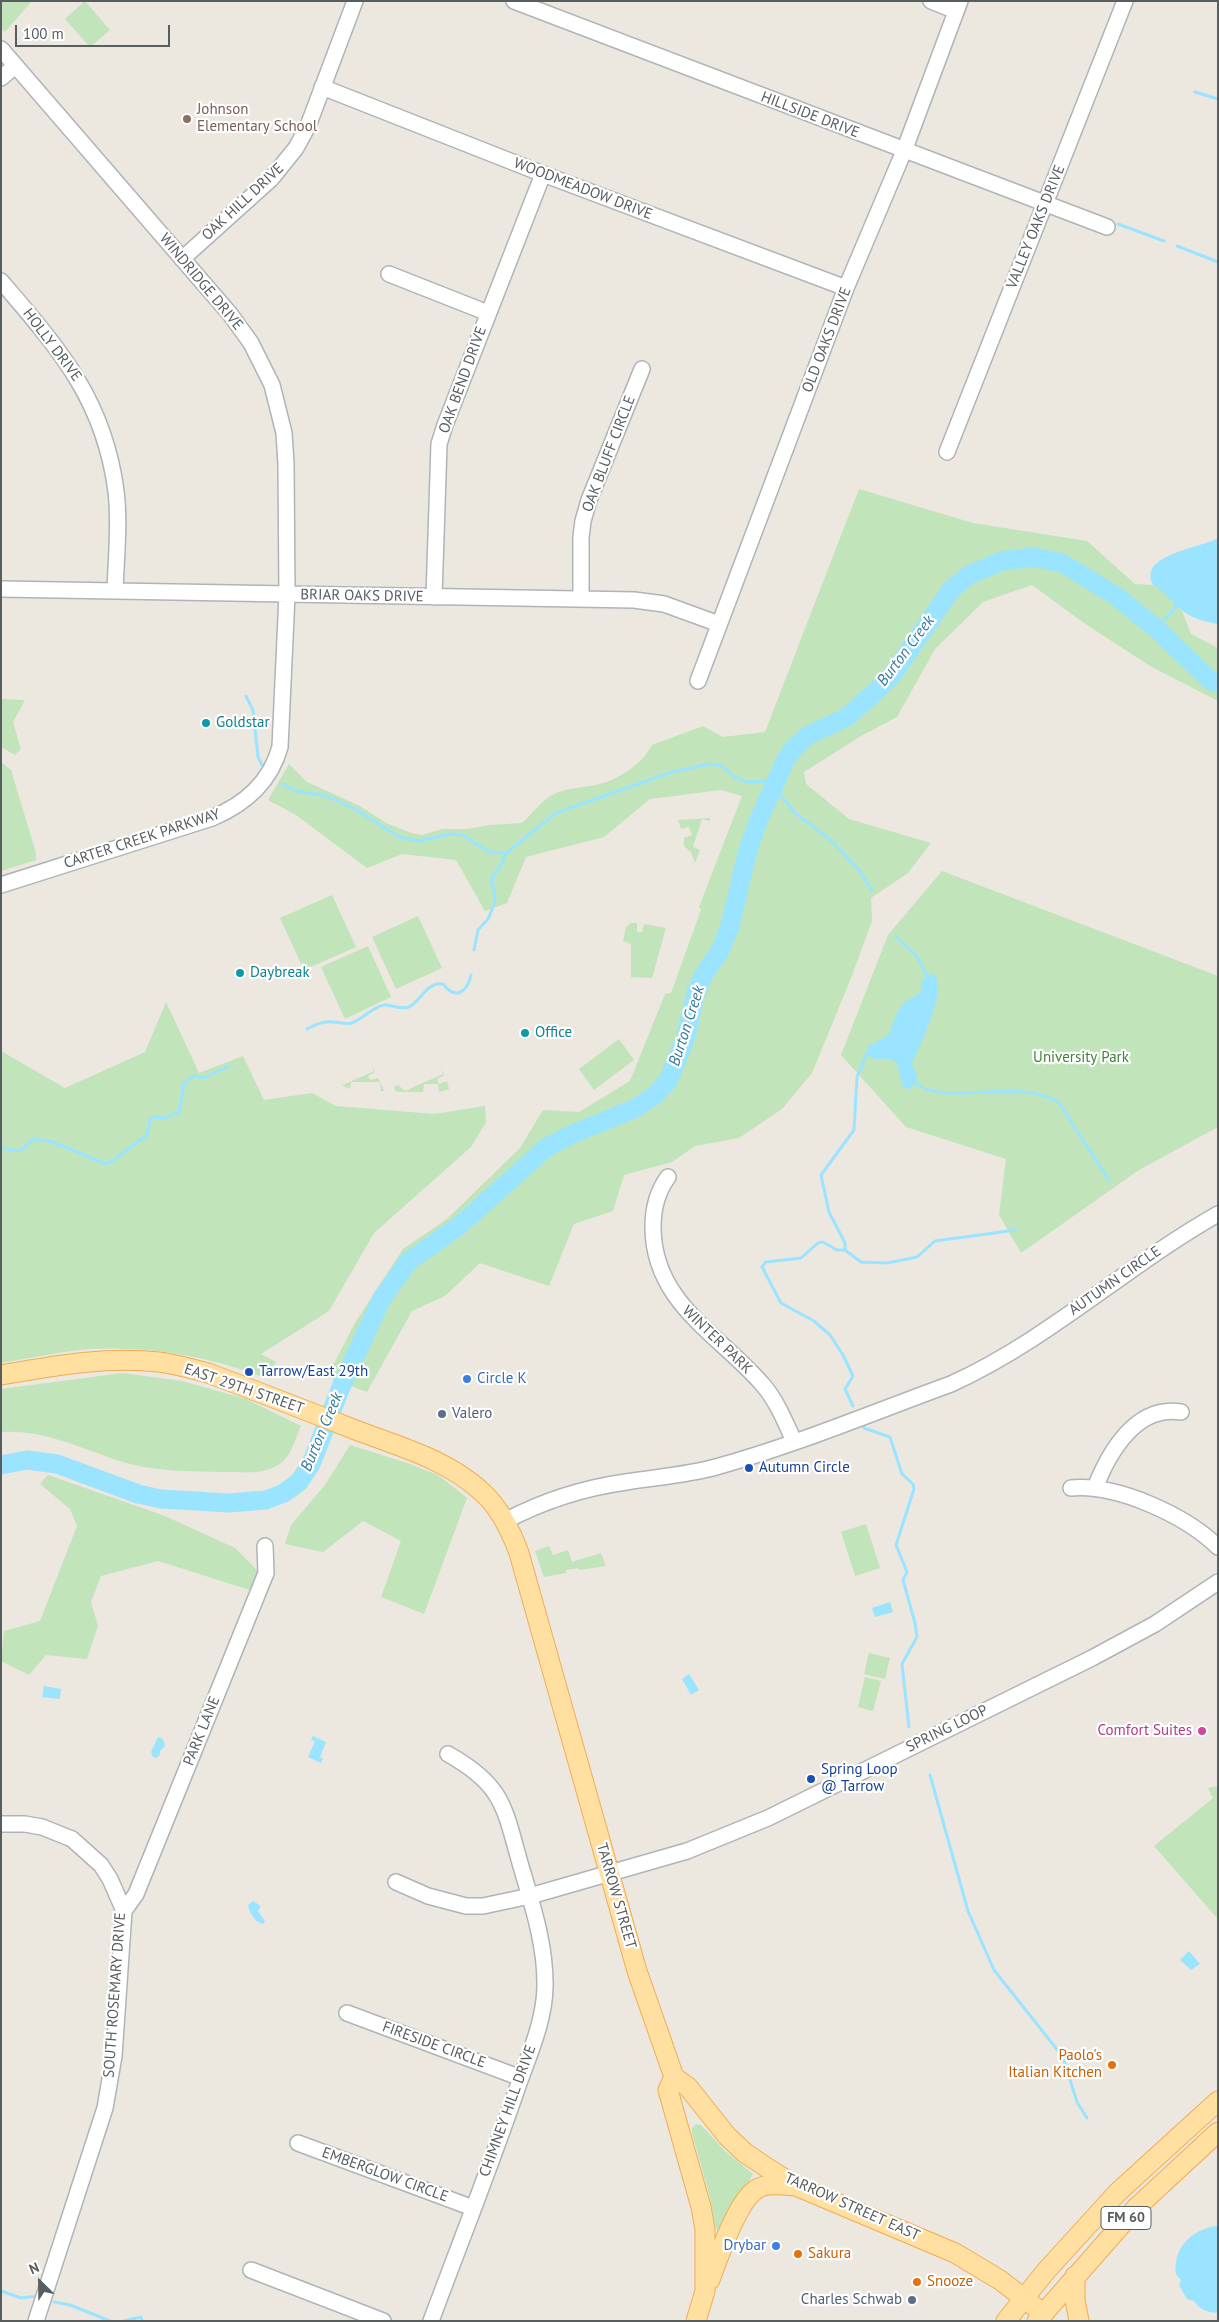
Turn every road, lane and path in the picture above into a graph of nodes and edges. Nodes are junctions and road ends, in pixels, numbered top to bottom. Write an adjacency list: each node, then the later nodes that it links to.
1 (355, 1): 9 (street, OAK HILL DRIVE)
2 (514, 1): 10 (street, HILLSIDE DRIVE)
3 (931, 1): 5 (street)
4 (1126, 1): 12 (street, VALLEY OAKS DRIVE)
5 (958, 6): 10 (street, OLD OAKS DRIVE)
6 (1, 49): 7 (street, WINDRIDGE DRIVE)
7 (15, 66): 8 (street); 14 (street, WINDRIDGE DRIVE)
8 (1, 78)
9 (322, 88): 11 (street, WOODMEADOW DRIVE); 14 (street, OAK HILL DRIVE)
10 (904, 151): 12 (street, HILLSIDE DRIVE); 17 (street, OLD OAKS DRIVE)
11 (543, 174): 17 (street, WOODMEADOW DRIVE); 18 (street, OAK BEND DRIVE)
12 (1045, 204): 13 (street, HILLSIDE DRIVE); 20 (street, VALLEY OAKS DRIVE)
13 (1107, 227)
14 (182, 259): 23 (street, WINDRIDGE DRIVE)
15 (389, 274): 18 (street)
16 (1, 281): 22 (street, HOLLY DRIVE)
17 (846, 288): 26 (street, OLD OAKS DRIVE)
18 (488, 313): 24 (street, OAK BEND DRIVE)
19 (642, 369): 25 (street, OAK BLUFF CIRCLE)
20 (947, 452)
21 (1, 589): 22 (street, BRIAR OAKS DRIVE)
22 (115, 591): 23 (street, BRIAR OAKS DRIVE)
23 (287, 595): 24 (street, BRIAR OAKS DRIVE); 28 (street, CARTER CREEK PARKWAY)
24 (434, 597): 25 (street, BRIAR OAKS DRIVE)
25 (581, 599): 26 (street, BRIAR OAKS DRIVE)
26 (719, 624): 27 (street, OLD OAKS DRIVE)
27 (698, 681)
28 (1, 885)
29 (668, 1177): 33 (street, WINTER PARK)
30 (1218, 1214): 33 (street, AUTUMN CIRCLE)
31 (1, 1375): 34 (main road, EAST 29TH STREET)
32 (1181, 1412): 36 (street)
33 (794, 1441): 37 (street, AUTUMN CIRCLE)
34 (472, 1483): 37 (main road, TARROW STREET)
35 (1071, 1488): 36 (street)
36 (1095, 1488): 39 (street)
37 (505, 1521): 43 (main road, TARROW STREET)
38 (265, 1546): 46 (street, PARK LANE)
39 (1218, 1547)
40 (1218, 1582): 43 (street, SPRING LOOP)
41 (448, 1754): 45 (street, CHIMNEY HILL DRIVE)
42 (1, 1824): 46 (street, SOUTH ROSEMARY DRIVE)
43 (609, 1873): 45 (street, SPRING LOOP); 48 (main road, TARROW STREET)
44 (396, 1882): 45 (street, SPRING LOOP)
45 (530, 1896): 49 (street, CHIMNEY HILL DRIVE)
46 (124, 1911): 62 (street, SOUTH ROSEMARY DRIVE)
47 (347, 2012): 49 (street, FIRESIDE CIRCLE)
48 (674, 2077): 51 (main road, TARROW STREET); 52 (main road, TARROW STREET EAST)
49 (521, 2078): 56 (street, CHIMNEY HILL DRIVE)
50 (1218, 2101): 60 (main road, FM 60)
51 (675, 2118): 52 (main road); 59 (main road, TARROW STREET)
52 (713, 2121): 55 (main road, TARROW STREET EAST)
53 (1218, 2132): 58 (main road, FM 60)
54 (298, 2143): 56 (street, EMBERGLOW CIRCLE)
55 (796, 2186): 59 (main road); 60 (main road, TARROW STREET EAST)
56 (472, 2208): 64 (street, CHIMNEY HILL DRIVE)
57 (251, 2270): 63 (street)
58 (1075, 2276): 61 (main road, FM 60); 67 (main road)
59 (705, 2291): 65 (main road, TARROW STREET)
60 (1023, 2298): 61 (main road, TARROW STREET EAST); 66 (main road, FM 60)
61 (1044, 2318)
62 (36, 2321)
63 (383, 2321)
64 (431, 2321)
65 (696, 2321)
66 (1006, 2321)
67 (1079, 2321)

